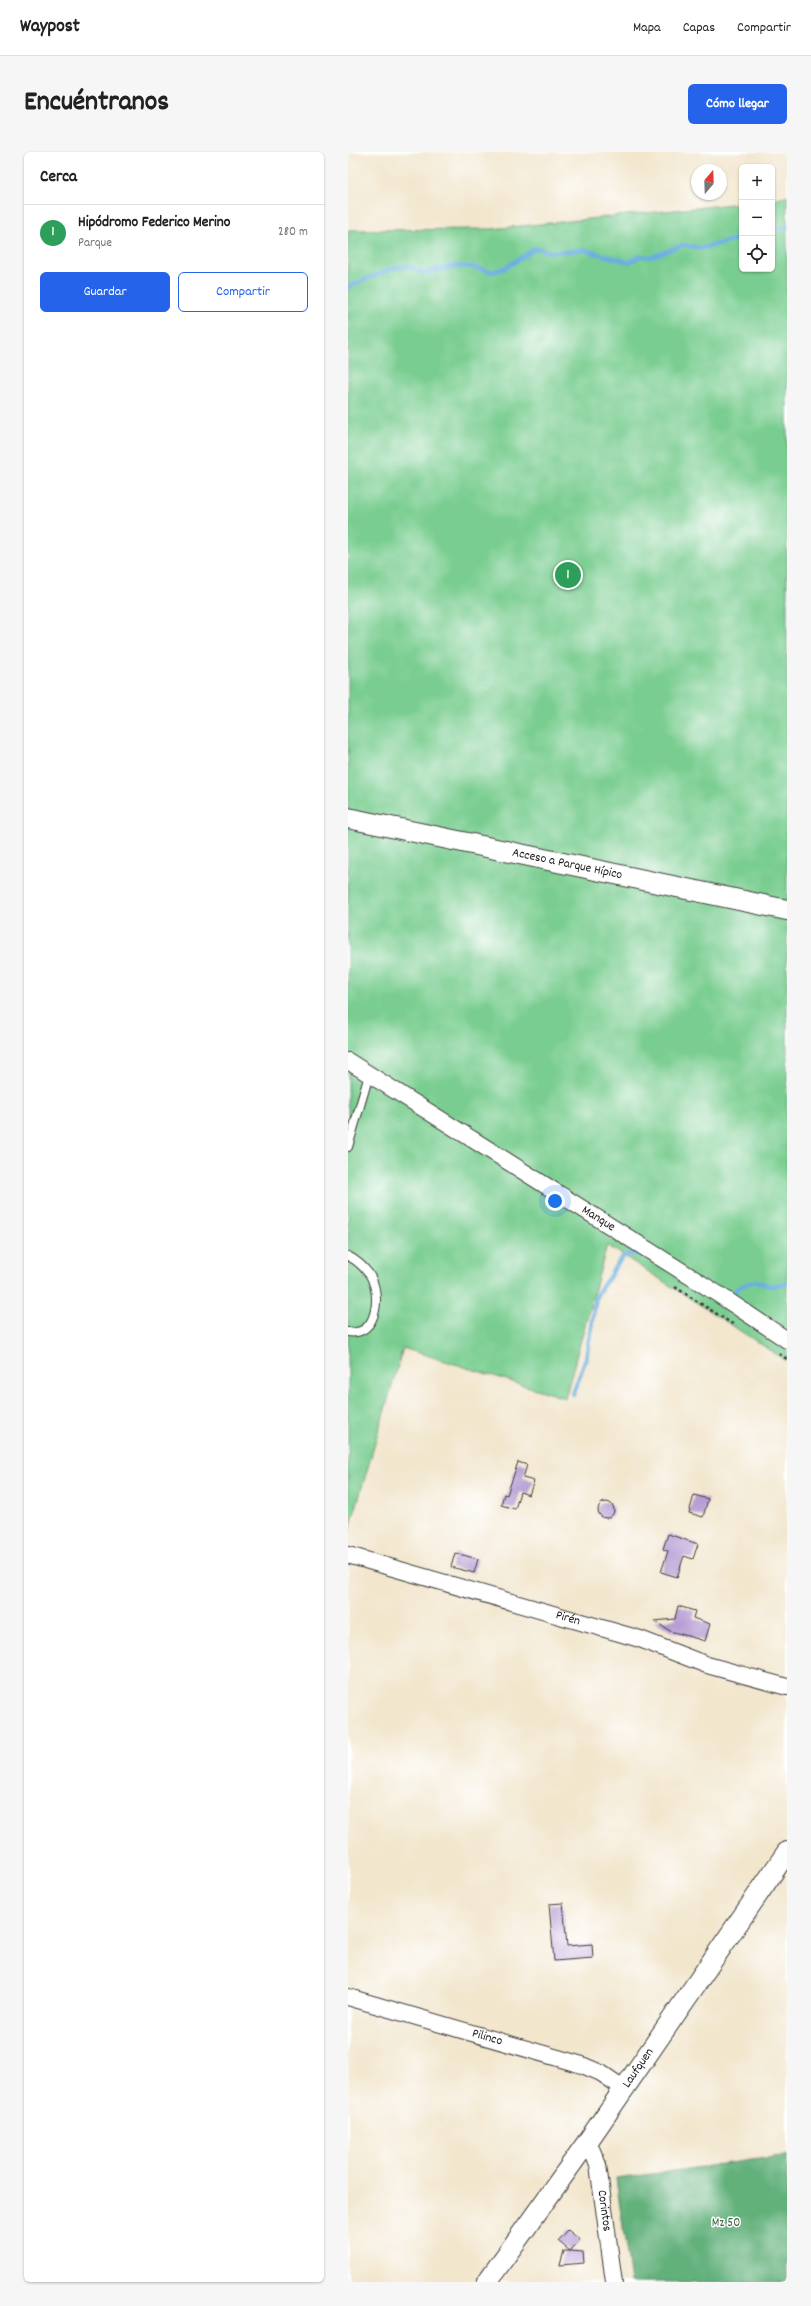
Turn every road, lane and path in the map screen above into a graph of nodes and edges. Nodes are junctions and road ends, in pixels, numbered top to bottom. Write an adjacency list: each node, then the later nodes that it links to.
1 (348, 818): 2 (street, Acceso a Parque Hípico)
2 (787, 910)
3 (348, 1062): 4 (street, Manque)
4 (368, 1075): 5 (lane); 8 (street, Manque)
5 (348, 1147)
6 (348, 1256): 7 (lane)
7 (348, 1332)
8 (787, 1340)
9 (348, 1555): 10 (street, Pirén)
10 (787, 1687)
11 (787, 1852): 13 (street, Laufquen)
12 (348, 1996): 13 (street, Pilinco)
13 (624, 2088): 14 (street, Laufquen)
14 (588, 2141): 15 (street, Laufquen); 16 (street, Corintos)
15 (487, 2282)
16 (614, 2282)

